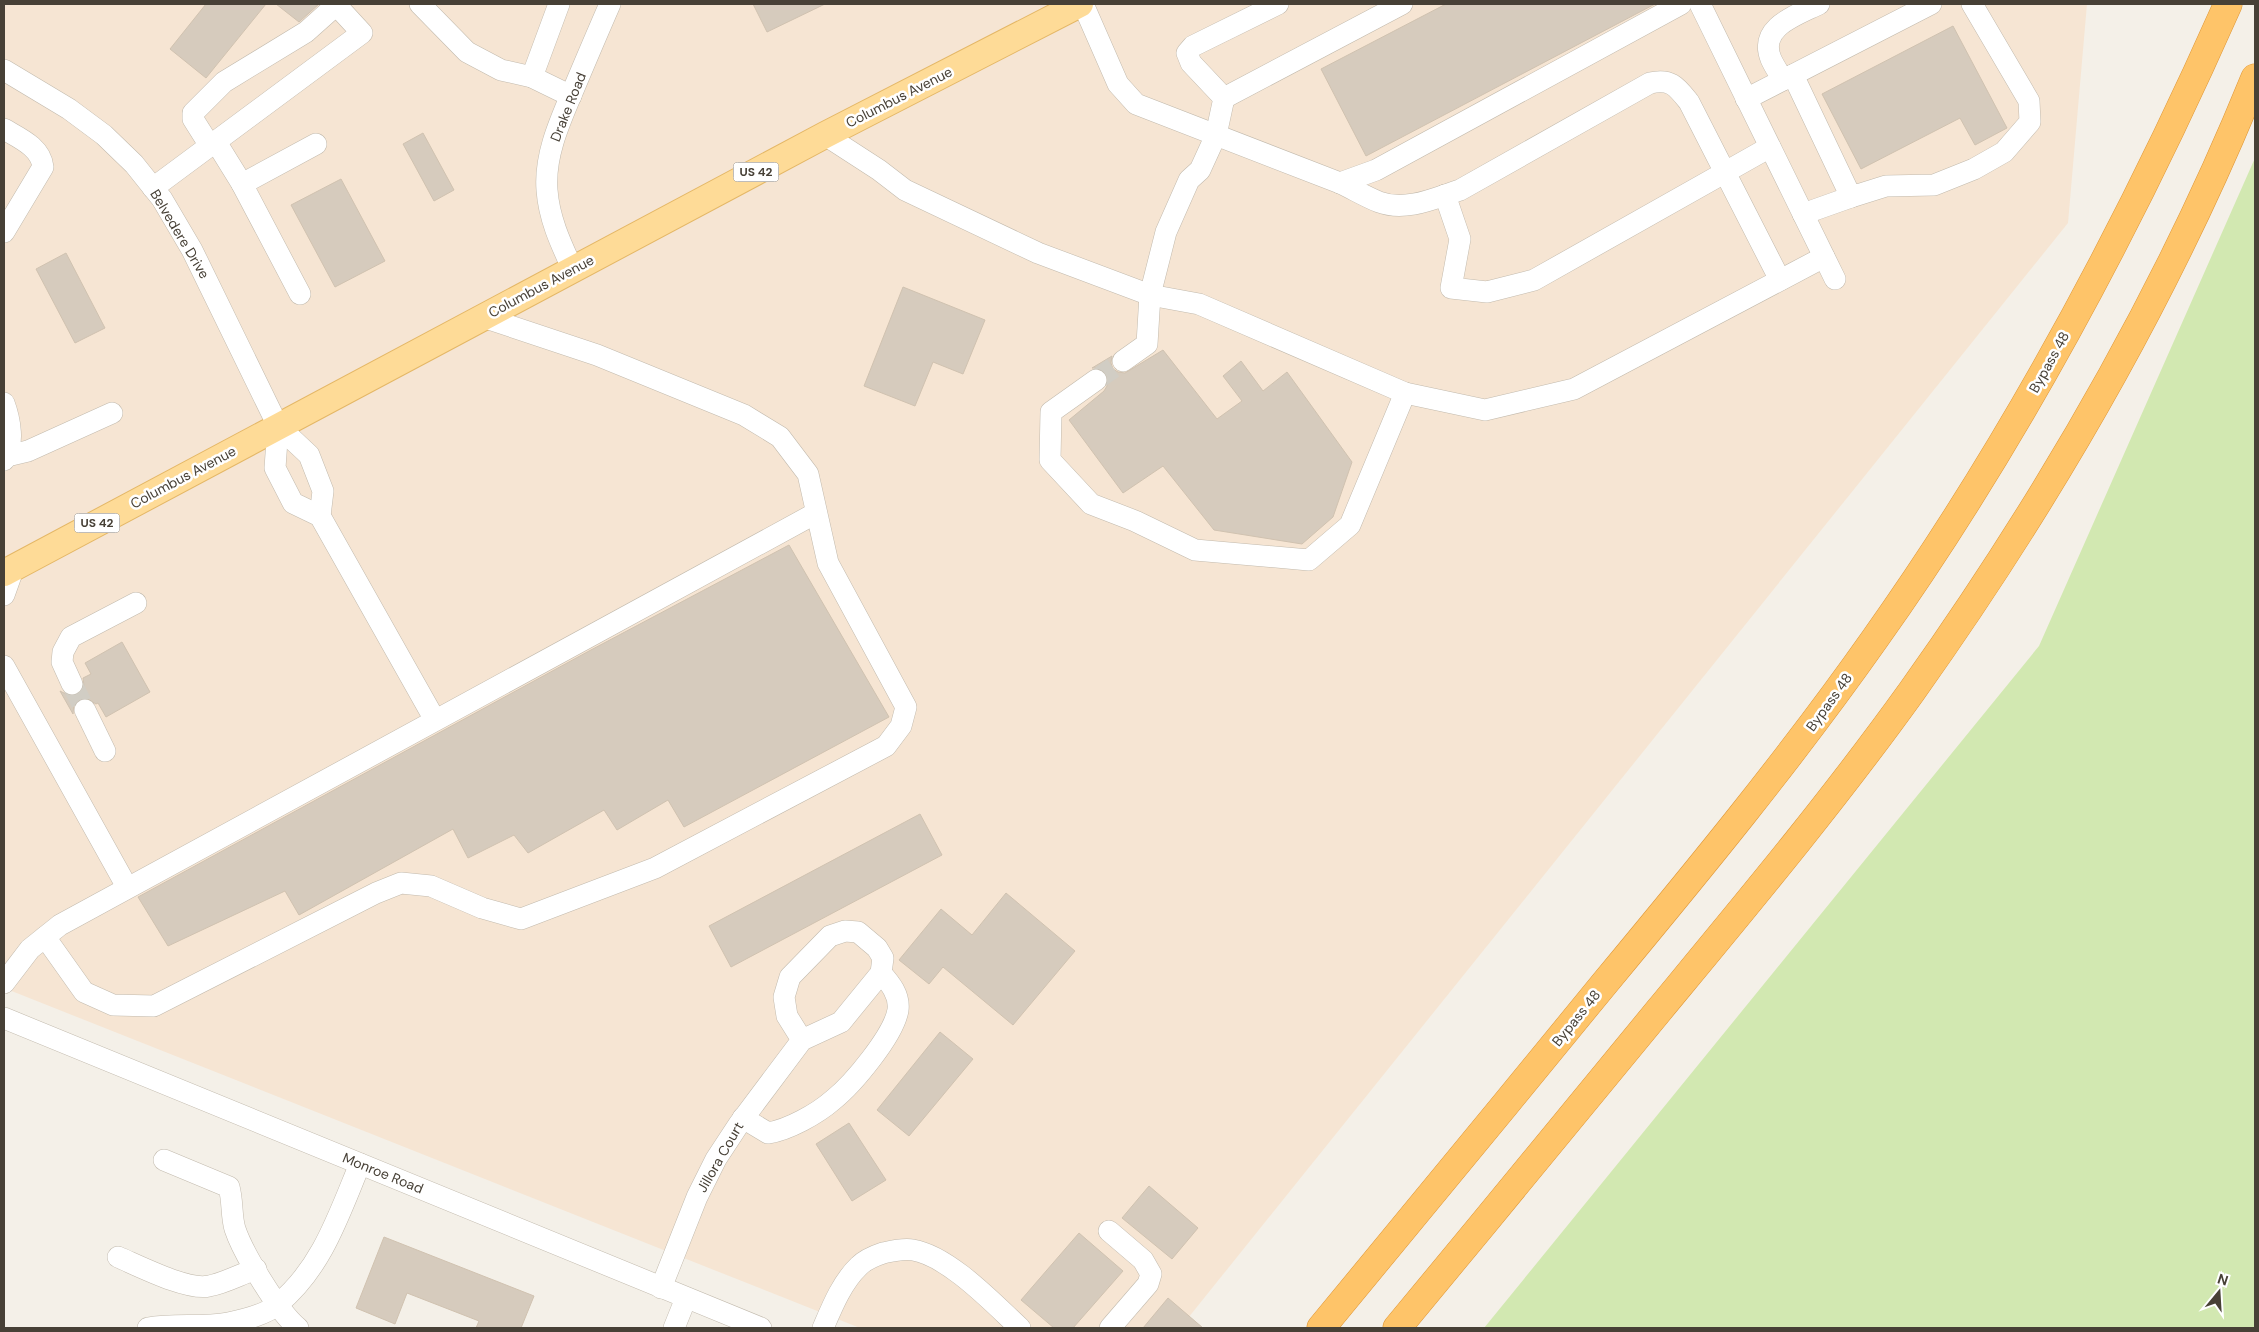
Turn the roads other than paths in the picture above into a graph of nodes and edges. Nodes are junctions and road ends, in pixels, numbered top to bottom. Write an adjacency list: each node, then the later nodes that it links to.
1 (420, 4): 14 (street)
2 (559, 4): 14 (street)
3 (610, 4): 17 (street, Drake Road)
4 (1081, 4): 21 (main road, Columbus Avenue / US 42); 22 (street)
5 (1278, 4): 18 (street)
6 (1402, 4): 18 (street)
7 (1680, 4): 27 (street)
8 (1819, 4): 15 (street)
9 (1931, 4): 15 (street)
10 (1972, 4): 31 (street)
11 (2228, 4): 80 (highway, Bypass 48)
12 (1707, 6): 19 (street)
13 (4, 70): 29 (street, Belvedere Drive)
14 (532, 77): 17 (street)
15 (1788, 77): 19 (street); 31 (street)
16 (2255, 78): 81 (highway)
17 (571, 96): 35 (street, Drake Road)
18 (1224, 98): 22 (street)
19 (1746, 99): 25 (street)
20 (4, 129): 33 (street)
21 (825, 135): 35 (main road, Columbus Avenue / US 42); 39 (street)
22 (1216, 135): 27 (street); 39 (street)
23 (213, 144): 23 (street); 28 (street); 29 (street)
24 (316, 144): 28 (street)
25 (1770, 147): 26 (street); 32 (street)
26 (1725, 173): 30 (street); 30 (street); 37 (street)
27 (1340, 183): 30 (street)
28 (242, 184): 38 (street)
29 (153, 188): 46 (street, Belvedere Drive)
30 (1446, 195)
31 (1851, 197): 32 (street)
32 (1803, 214): 34 (street)
33 (4, 232)
34 (1824, 257): 36 (street); 37 (street)
35 (573, 270): 40 (main road, Columbus Avenue / US 42)
36 (1835, 279)
37 (1780, 280): 43 (street)
38 (300, 294)
39 (1150, 295): 41 (street); 43 (street)
40 (483, 317): 46 (main road, Columbus Avenue / US 42); 48 (street)
41 (1123, 361)
42 (1096, 380): 43 (street)
43 (1405, 393)
44 (4, 403): 47 (street)
45 (112, 413): 47 (street)
46 (278, 426): 49 (street); 49 (street); 50 (main road, Columbus Avenue / US 42)
47 (5, 458)
48 (816, 512): 56 (street); 59 (street)
49 (320, 516): 56 (street)
50 (9, 570): 51 (street)
51 (4, 595)
52 (136, 603): 54 (street)
53 (4, 666): 58 (street)
54 (72, 684)
55 (85, 710): 57 (street)
56 (435, 720): 58 (street)
57 (105, 750)
58 (127, 887): 59 (street)
59 (45, 937): 61 (street)
60 (881, 973): 63 (street); 63 (street); 64 (street)
61 (4, 983)
62 (4, 1018): 66 (street, Monroe Road)
63 (802, 1040): 64 (street, Jillora Court)
64 (743, 1118): 70 (street, Jillora Court)
65 (164, 1160): 69 (street)
66 (360, 1164): 70 (street, Monroe Road); 72 (street)
67 (1109, 1231): 79 (street)
68 (118, 1258): 69 (street)
69 (256, 1268): 72 (street)
70 (661, 1288): 71 (street, Monroe Road)
71 (686, 1298): 75 (street); 76 (street, Monroe Road)
72 (278, 1305): 73 (street); 74 (street)
73 (161, 1328)
74 (298, 1328)
75 (674, 1328)
76 (761, 1328)
77 (823, 1328): 78 (street)
78 (1020, 1328)
79 (1110, 1328)
80 (1321, 1328)
81 (1397, 1328)

